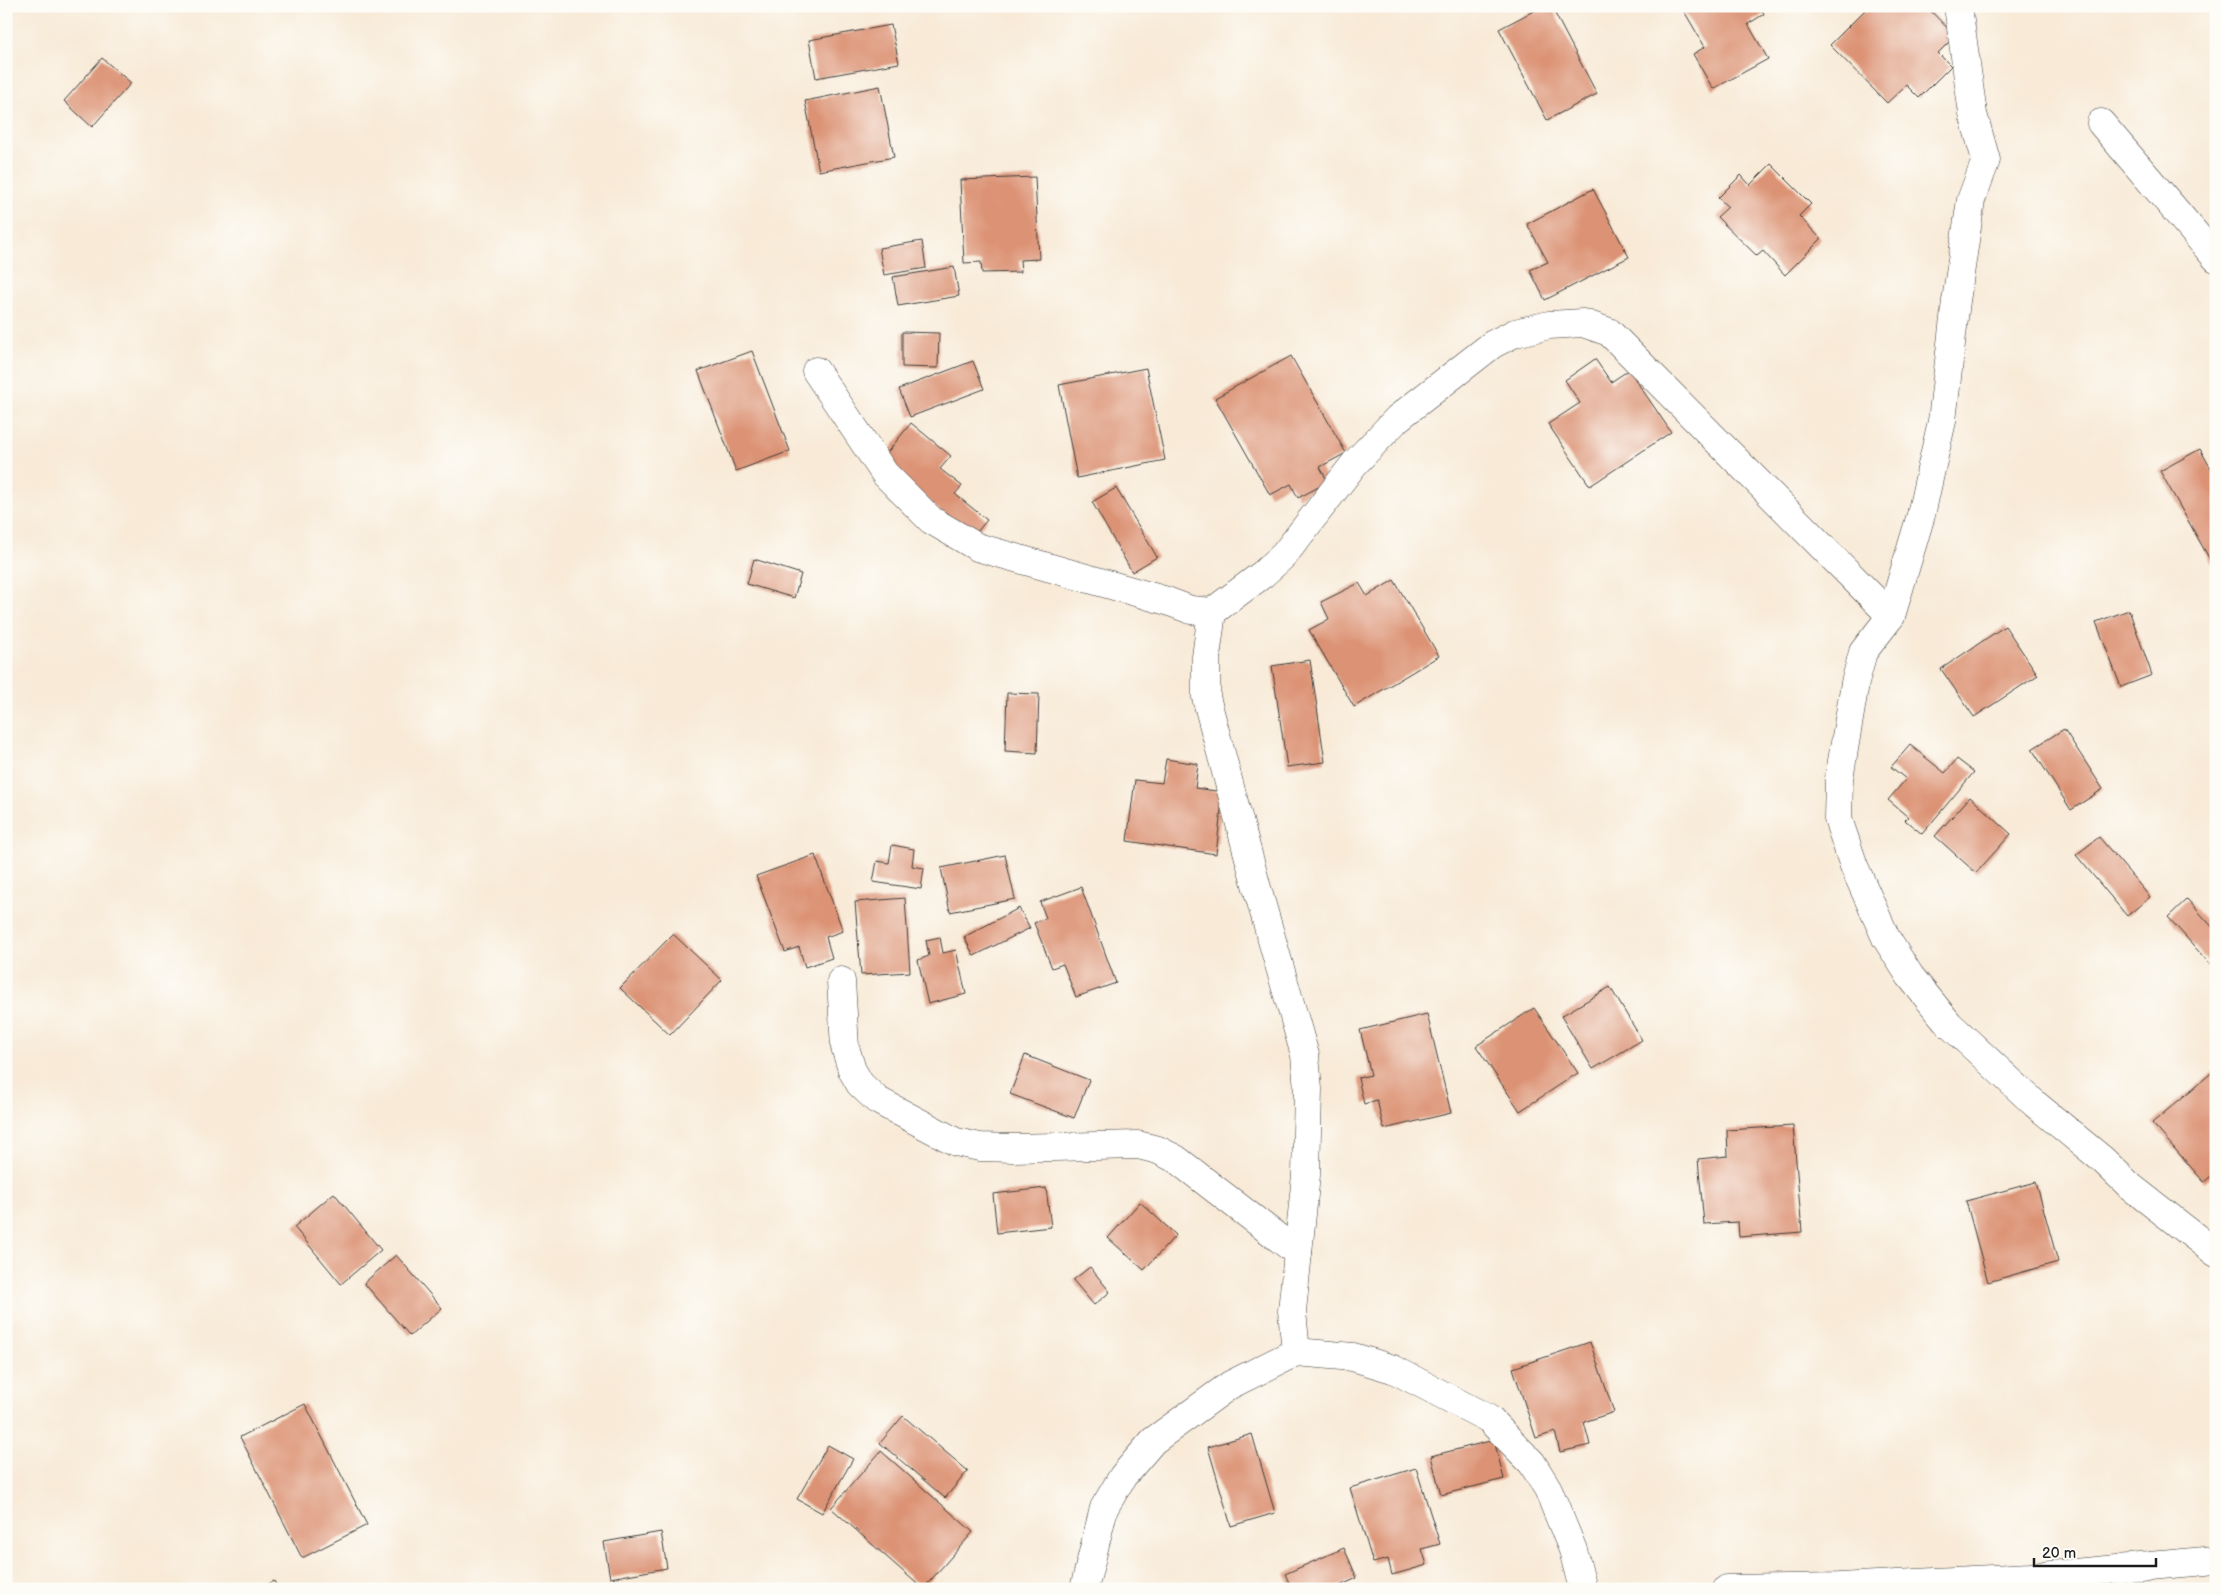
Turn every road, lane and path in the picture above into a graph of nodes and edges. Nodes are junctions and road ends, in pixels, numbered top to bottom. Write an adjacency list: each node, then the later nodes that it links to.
1 (1958, 6): 6 (street)
2 (2101, 123): 3 (street)
3 (2216, 258)
4 (816, 371): 5 (street)
5 (1212, 612): 6 (street); 8 (street)
6 (1891, 616): 9 (street)
7 (841, 981): 8 (street)
8 (1298, 1253): 10 (street)
9 (2216, 1253)
10 (1296, 1352): 13 (street); 14 (street)
11 (2216, 1560): 12 (street)
12 (1838, 1588): 15 (street)
13 (1084, 1589)
14 (1582, 1589)
15 (1727, 1589)

